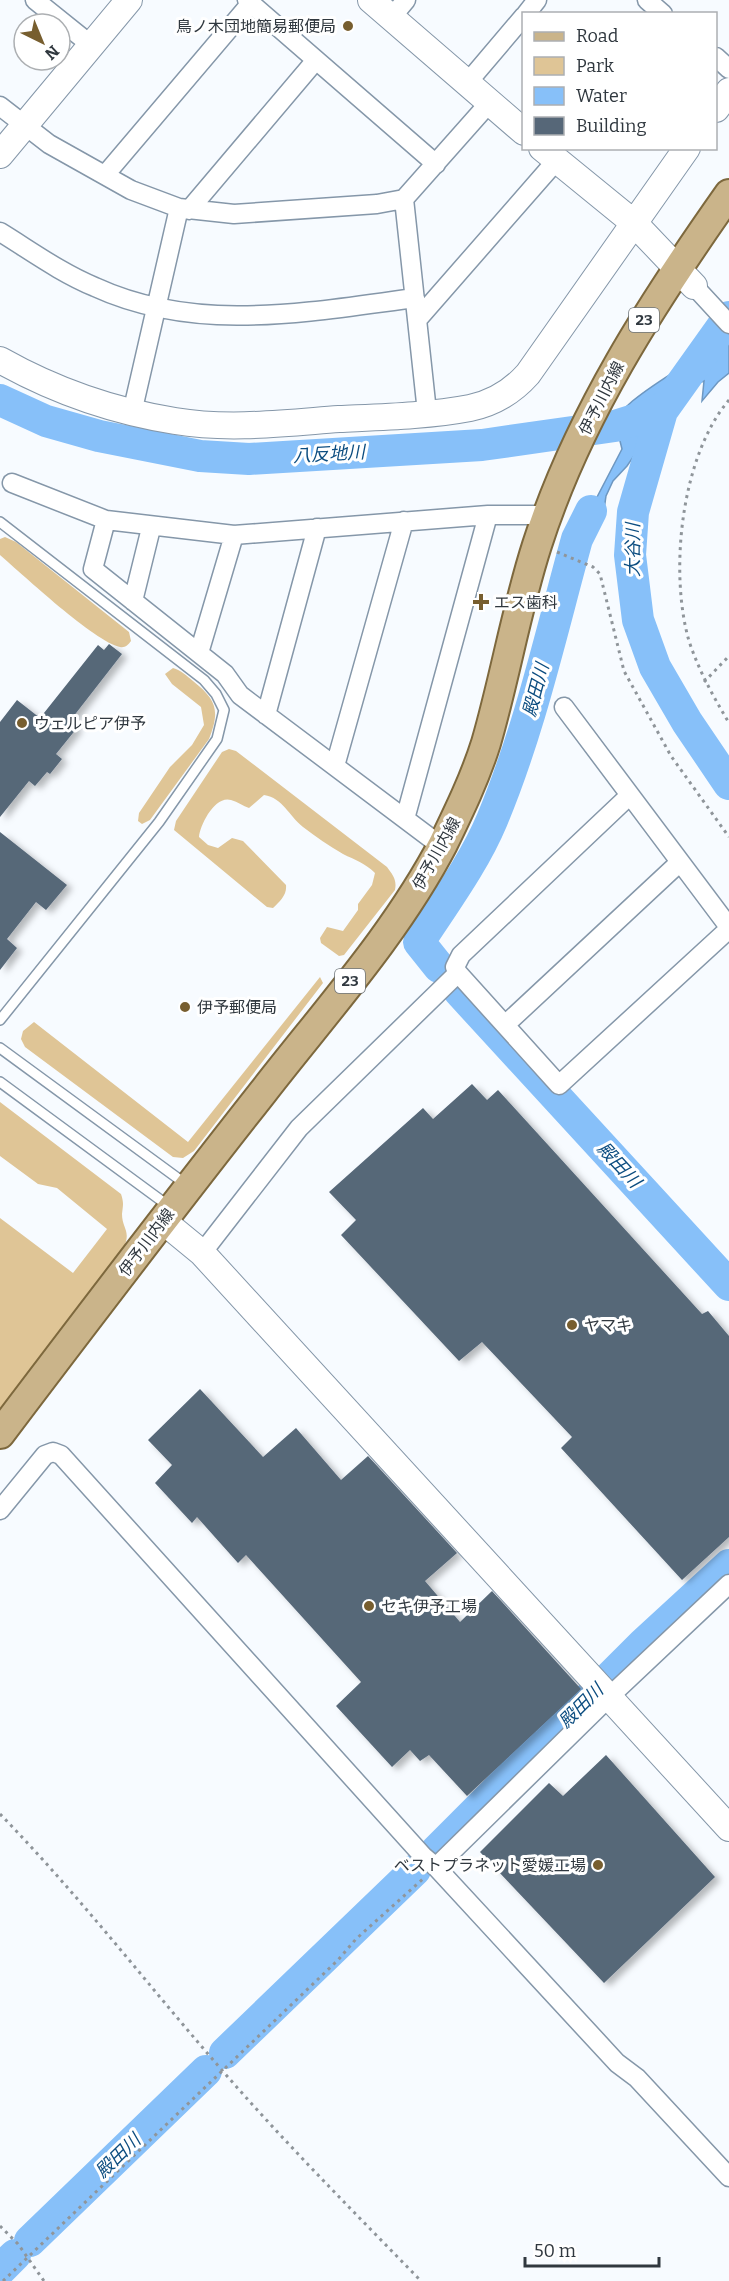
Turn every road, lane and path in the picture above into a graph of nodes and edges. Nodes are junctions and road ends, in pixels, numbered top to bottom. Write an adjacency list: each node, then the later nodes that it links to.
1 (35, 0): 9 (street)
2 (129, 0): 9 (street)
3 (370, 0): 6 (street)
4 (647, 0): 7 (street)
5 (249, 2): 11 (street); 24 (street)
6 (399, 9): 13 (street)
7 (661, 12)
8 (522, 19): 13 (street)
9 (91, 45): 18 (street)
10 (717, 58): 12 (street)
11 (316, 60): 23 (street); 27 (street)
12 (729, 69)
13 (468, 82): 15 (street)
14 (729, 91): 17 (street)
15 (490, 102): 19 (street); 23 (street)
16 (0, 106): 18 (street)
17 (717, 108)
18 (24, 127): 21 (street); 24 (street)
19 (522, 130)
20 (686, 150): 28 (street)
21 (0, 155)
22 (549, 155): 28 (street); 33 (street)
23 (436, 164): 26 (street)
24 (105, 175): 27 (street)
25 (729, 194): 30 (main road, 伊予川内線 / 23)
26 (404, 199): 27 (street); 31 (street)
27 (184, 209): 32 (street)
28 (634, 223): 30 (street); 37 (street)
29 (0, 232): 32 (street)
30 (686, 276): 34 (street); 41 (main road, 伊予川内線 / 23)
31 (415, 298): 32 (street); 33 (street)
32 (158, 308): 38 (street)
33 (417, 320): 37 (street)
34 (729, 324)
35 (0, 360): 38 (street)
36 (729, 400): 52 (path)
37 (427, 412): 38 (street)
38 (132, 413)
39 (12, 483): 42 (street)
40 (488, 515): 41 (street); 43 (street); 58 (street)
41 (548, 515): 48 (main road, 伊予川内線 / 23)
42 (106, 520): 45 (street); 49 (street)
43 (404, 521): 46 (street); 56 (street)
44 (0, 522): 64 (lane)
45 (152, 528): 47 (street); 49 (street)
46 (317, 528): 47 (street); 54 (street)
47 (234, 535): 50 (street)
48 (537, 544): 59 (path); 60 (main road, 伊予川内線 / 23)
49 (133, 601): 50 (street)
50 (199, 653): 54 (street)
51 (729, 656): 52 (path)
52 (704, 682): 55 (path)
53 (564, 706): 57 (street)
54 (266, 715): 56 (street)
55 (729, 723)
56 (335, 766): 58 (street)
57 (630, 795): 61 (street); 63 (street)
58 (405, 819): 60 (street)
59 (729, 837)
60 (441, 846): 68 (main road, 伊予川内線 / 23)
61 (681, 862): 62 (street); 65 (street)
62 (729, 928): 65 (street)
63 (458, 973): 65 (street); 69 (street)
64 (0, 1020)
65 (505, 1025)
66 (0, 1048): 68 (lane)
67 (0, 1082): 68 (lane)
68 (174, 1205): 69 (street); 70 (main road, 伊予川内線 / 23)
69 (202, 1253): 73 (street)
70 (0, 1434)
71 (0, 1510): 76 (street)
72 (729, 1584): 73 (street)
73 (609, 1696): 75 (street); 76 (street)
74 (0, 1814): 77 (path)
75 (729, 1828)
76 (436, 1867): 77 (path); 78 (street)
77 (222, 2070): 80 (path); 83 (path)
78 (729, 2176)
79 (0, 2226): 80 (path)
80 (27, 2258): 81 (path); 82 (path)
81 (3, 2281)
82 (44, 2281)
83 (421, 2281)

